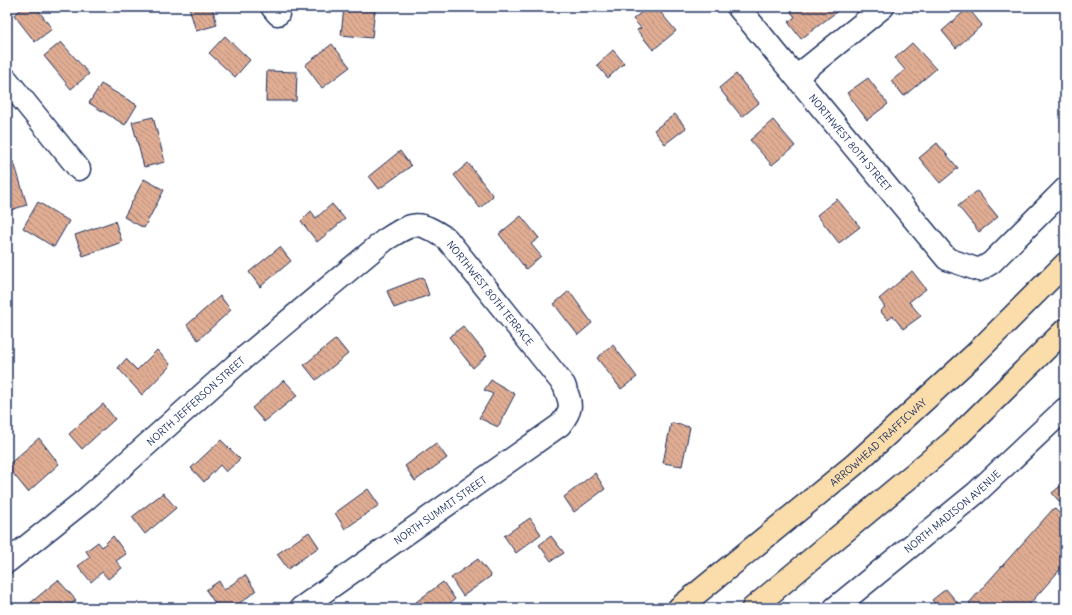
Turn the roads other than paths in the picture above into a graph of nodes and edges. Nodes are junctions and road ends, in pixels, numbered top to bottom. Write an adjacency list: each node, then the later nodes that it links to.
1 (738, 7): 3 (street, NORTHWEST 80TH STREET)
2 (883, 7): 3 (street)
3 (796, 77): 6 (street, NORTHWEST 80TH STREET)
4 (7, 80): 5 (street)
5 (79, 169)
6 (1065, 189)
7 (385, 240): 10 (street, NORTHWEST 80TH TERRACE); 12 (street, NORTH JEFFERSON STREET)
8 (1065, 264): 14 (highway, ARROWHEAD TRAFFICWAY)
9 (1065, 330): 15 (highway)
10 (571, 405): 13 (street, NORTH SUMMIT STREET)
11 (1065, 409): 16 (street, NORTH MADISON AVENUE)
12 (7, 562)
13 (301, 608)
14 (679, 608)
15 (753, 608)
16 (835, 608)

